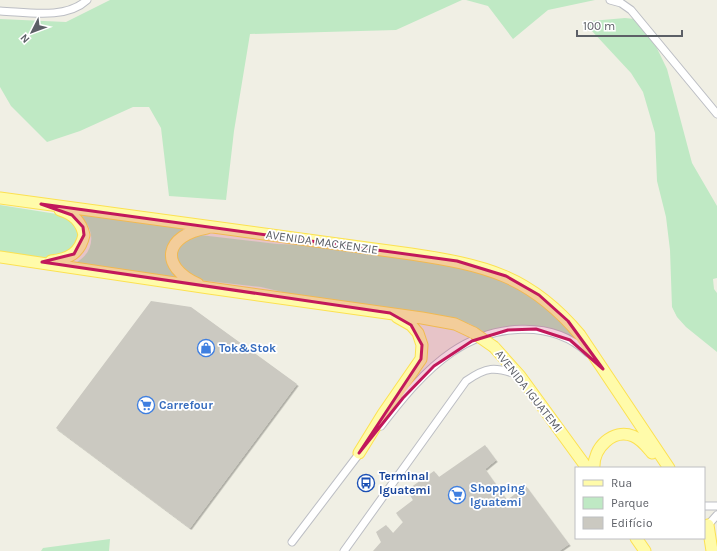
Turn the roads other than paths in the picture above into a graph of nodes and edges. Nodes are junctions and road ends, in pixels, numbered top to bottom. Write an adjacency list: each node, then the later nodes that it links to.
1 (610, 0): 4 (street)
2 (86, 1): 3 (street)
3 (0, 11)
4 (717, 114)
5 (0, 198): 6 (main road, AVENIDA MACKENZIE)
6 (41, 204): 7 (main road, AVENIDA MACKENZIE); 9 (main road)
7 (215, 227): 10 (main road); 12 (main road, AVENIDA MACKENZIE)
8 (0, 257): 9 (main road)
9 (42, 262): 10 (main road)
10 (209, 288): 11 (main road)
11 (390, 313): 13 (main road, AVENIDA IGUATEMI, bridge); 14 (main road)
12 (603, 369): 14 (street); 18 (main road)
13 (520, 376): 15 (main road, AVENIDA IGUATEMI); 26 (street)
14 (359, 453): 25 (street)
15 (586, 467)
16 (594, 467): 17 (main road)
17 (662, 467)
18 (668, 467)
19 (705, 506): 20 (street)
20 (717, 506)
21 (717, 516): 22 (street)
22 (706, 522): 23 (main road); 28 (main road)
23 (717, 538)
24 (637, 539): 27 (main road)
25 (292, 542)
26 (344, 551)
27 (645, 551)
28 (712, 551)

